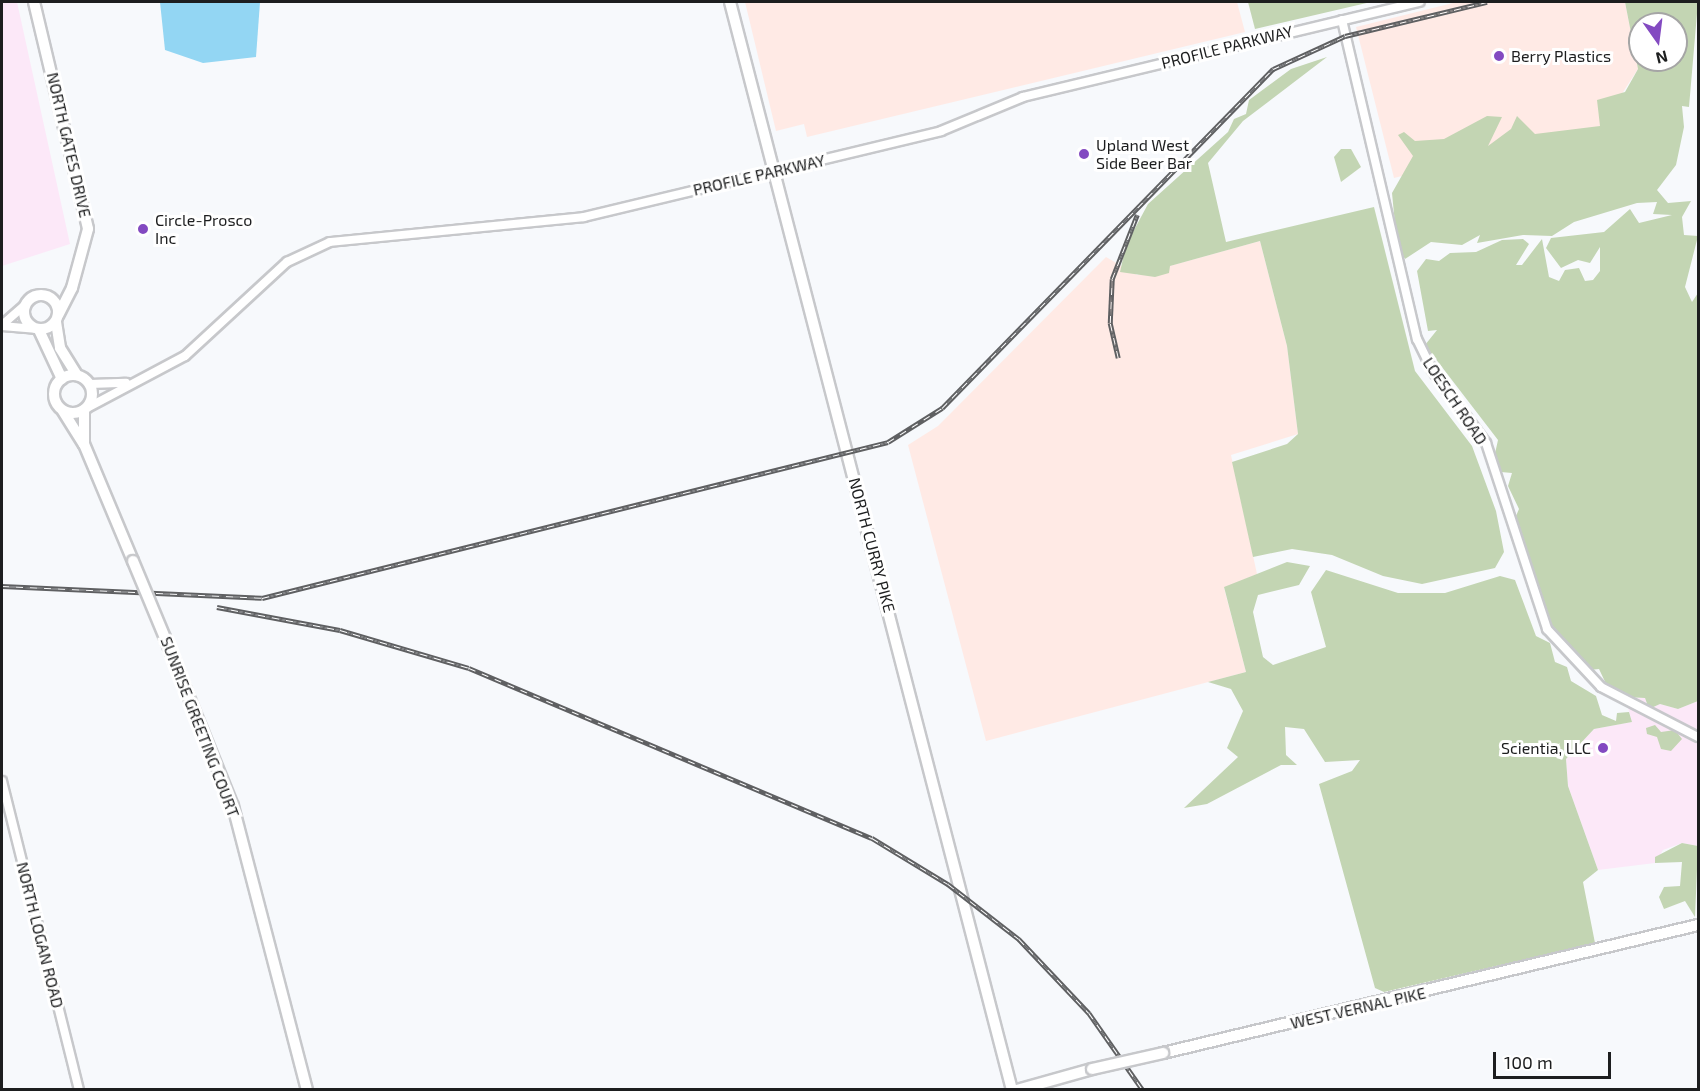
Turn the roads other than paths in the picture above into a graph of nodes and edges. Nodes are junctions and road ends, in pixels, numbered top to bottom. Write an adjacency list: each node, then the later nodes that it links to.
1 (34, 2): 6 (street, NORTH GATES DRIVE)
2 (730, 2): 5 (street, NORTH CURRY PIKE)
3 (1420, 2): 4 (street, PROFILE PARKWAY)
4 (1342, 20): 5 (street, PROFILE PARKWAY); 19 (street, LOESCH ROAD)
5 (773, 171): 14 (street, PROFILE PARKWAY); 24 (street, NORTH CURRY PIKE)
6 (72, 288): 7 (street); 9 (street, NORTH GATES DRIVE)
7 (46, 296): 8 (street); 9 (street)
8 (25, 305): 10 (street); 11 (street)
9 (57, 318): 11 (street); 12 (street)
10 (2, 326): 11 (street)
11 (37, 329): 13 (street)
12 (77, 375): 13 (street); 15 (street)
13 (62, 379): 17 (street)
14 (130, 383): 15 (street, PROFILE PARKWAY); 16 (street, PROFILE PARKWAY)
15 (90, 384): 16 (street)
16 (85, 409): 17 (street); 18 (street, SUNRISE GREETING COURT)
17 (63, 411): 18 (street, SUNRISE GREETING COURT)
18 (84, 444): 23 (street, SUNRISE GREETING COURT, bridge)
19 (1698, 737)
20 (2, 781): 22 (street, NORTH LOGAN ROAD)
21 (1698, 925): 24 (street, WEST VERNAL PIKE, bridge)
22 (79, 1089)
23 (307, 1089)
24 (1015, 1089)

